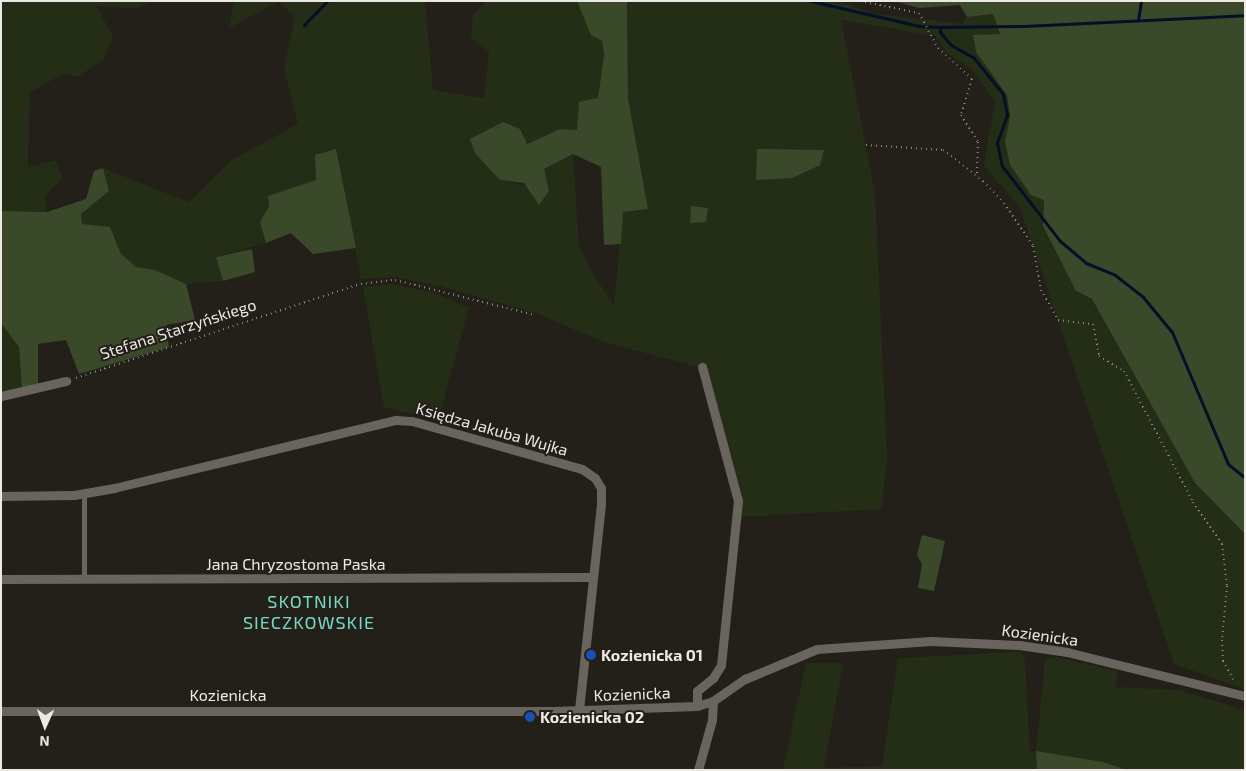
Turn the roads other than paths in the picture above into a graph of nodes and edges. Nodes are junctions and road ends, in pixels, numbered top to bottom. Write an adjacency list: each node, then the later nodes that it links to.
1 (702, 367): 11 (street)
2 (66, 381): 3 (street)
3 (1, 396)
4 (84, 494): 5 (street, Księdza Jakuba Wujka); 6 (street, Księdza Jakuba Wujka); 8 (lane)
5 (1, 496)
6 (592, 578): 8 (street, Jana Chryzostoma Paska); 13 (street, Księdza Jakuba Wujka)
7 (1, 579): 8 (street, Jana Chryzostoma Paska)
8 (84, 580)
9 (1245, 696): 10 (street, Kozienicka)
10 (713, 701): 11 (street, Kozienicka); 14 (street)
11 (697, 706): 13 (street, Kozienicka)
12 (1, 710): 13 (street, Kozienicka)
13 (579, 711)
14 (698, 770)

